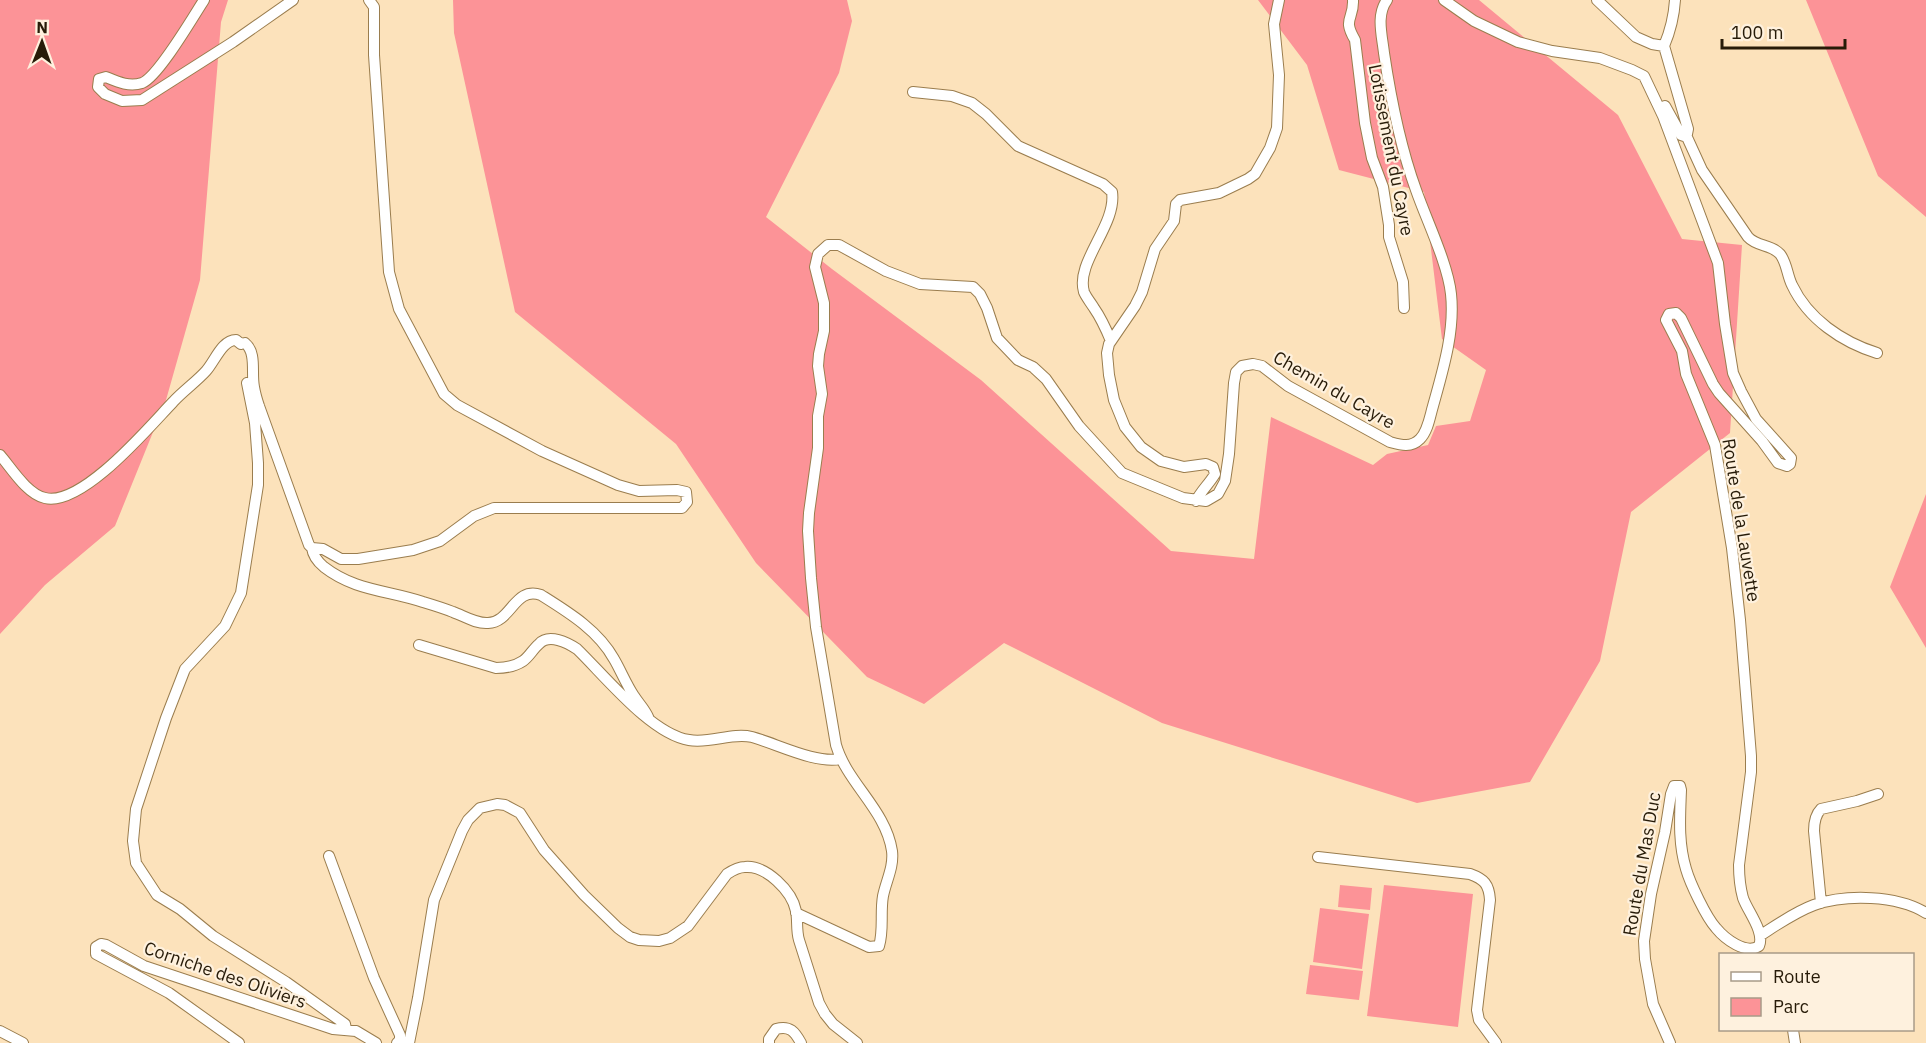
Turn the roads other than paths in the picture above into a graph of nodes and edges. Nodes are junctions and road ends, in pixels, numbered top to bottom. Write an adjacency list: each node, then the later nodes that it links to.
1 (204, 0): 2 (street)
2 (293, 0)
3 (369, 0): 20 (street)
4 (1279, 0): 15 (street)
5 (1353, 0): 14 (street, Lotissement du Cayre)
6 (1387, 0): 19 (street, Chemin du Cayre)
7 (1444, 0): 12 (street)
8 (1597, 0): 10 (street)
9 (1675, 0): 10 (street)
10 (1664, 46): 13 (street)
11 (913, 92): 15 (street)
12 (1653, 93): 13 (street); 30 (street, Route de la Lauvette)
13 (1686, 135): 17 (street)
14 (1404, 308)
15 (1111, 340): 19 (street)
16 (241, 344): 18 (street); 20 (street); 31 (street)
17 (1877, 353)
18 (0, 455)
19 (1196, 501): 23 (street)
20 (312, 548): 22 (street)
21 (419, 645): 22 (street)
22 (649, 719): 23 (street)
23 (840, 759): 28 (street)
24 (1878, 794): 27 (street)
25 (329, 856): 36 (street)
26 (1318, 857): 41 (street)
27 (1821, 903): 29 (street); 30 (street)
28 (796, 913): 37 (street); 40 (street)
29 (1926, 913)
30 (1762, 945): 42 (street, Route du Mas Duc)
31 (346, 1029): 34 (street, Corniche des Oliviers); 35 (street, Corniche des Oliviers)
32 (0, 1031): 33 (street)
33 (23, 1043)
34 (239, 1043)
35 (376, 1043): 36 (street)
36 (397, 1043)
37 (409, 1043)
38 (769, 1043): 39 (street)
39 (801, 1043)
40 (857, 1043)
41 (1496, 1043)
42 (1670, 1043)

